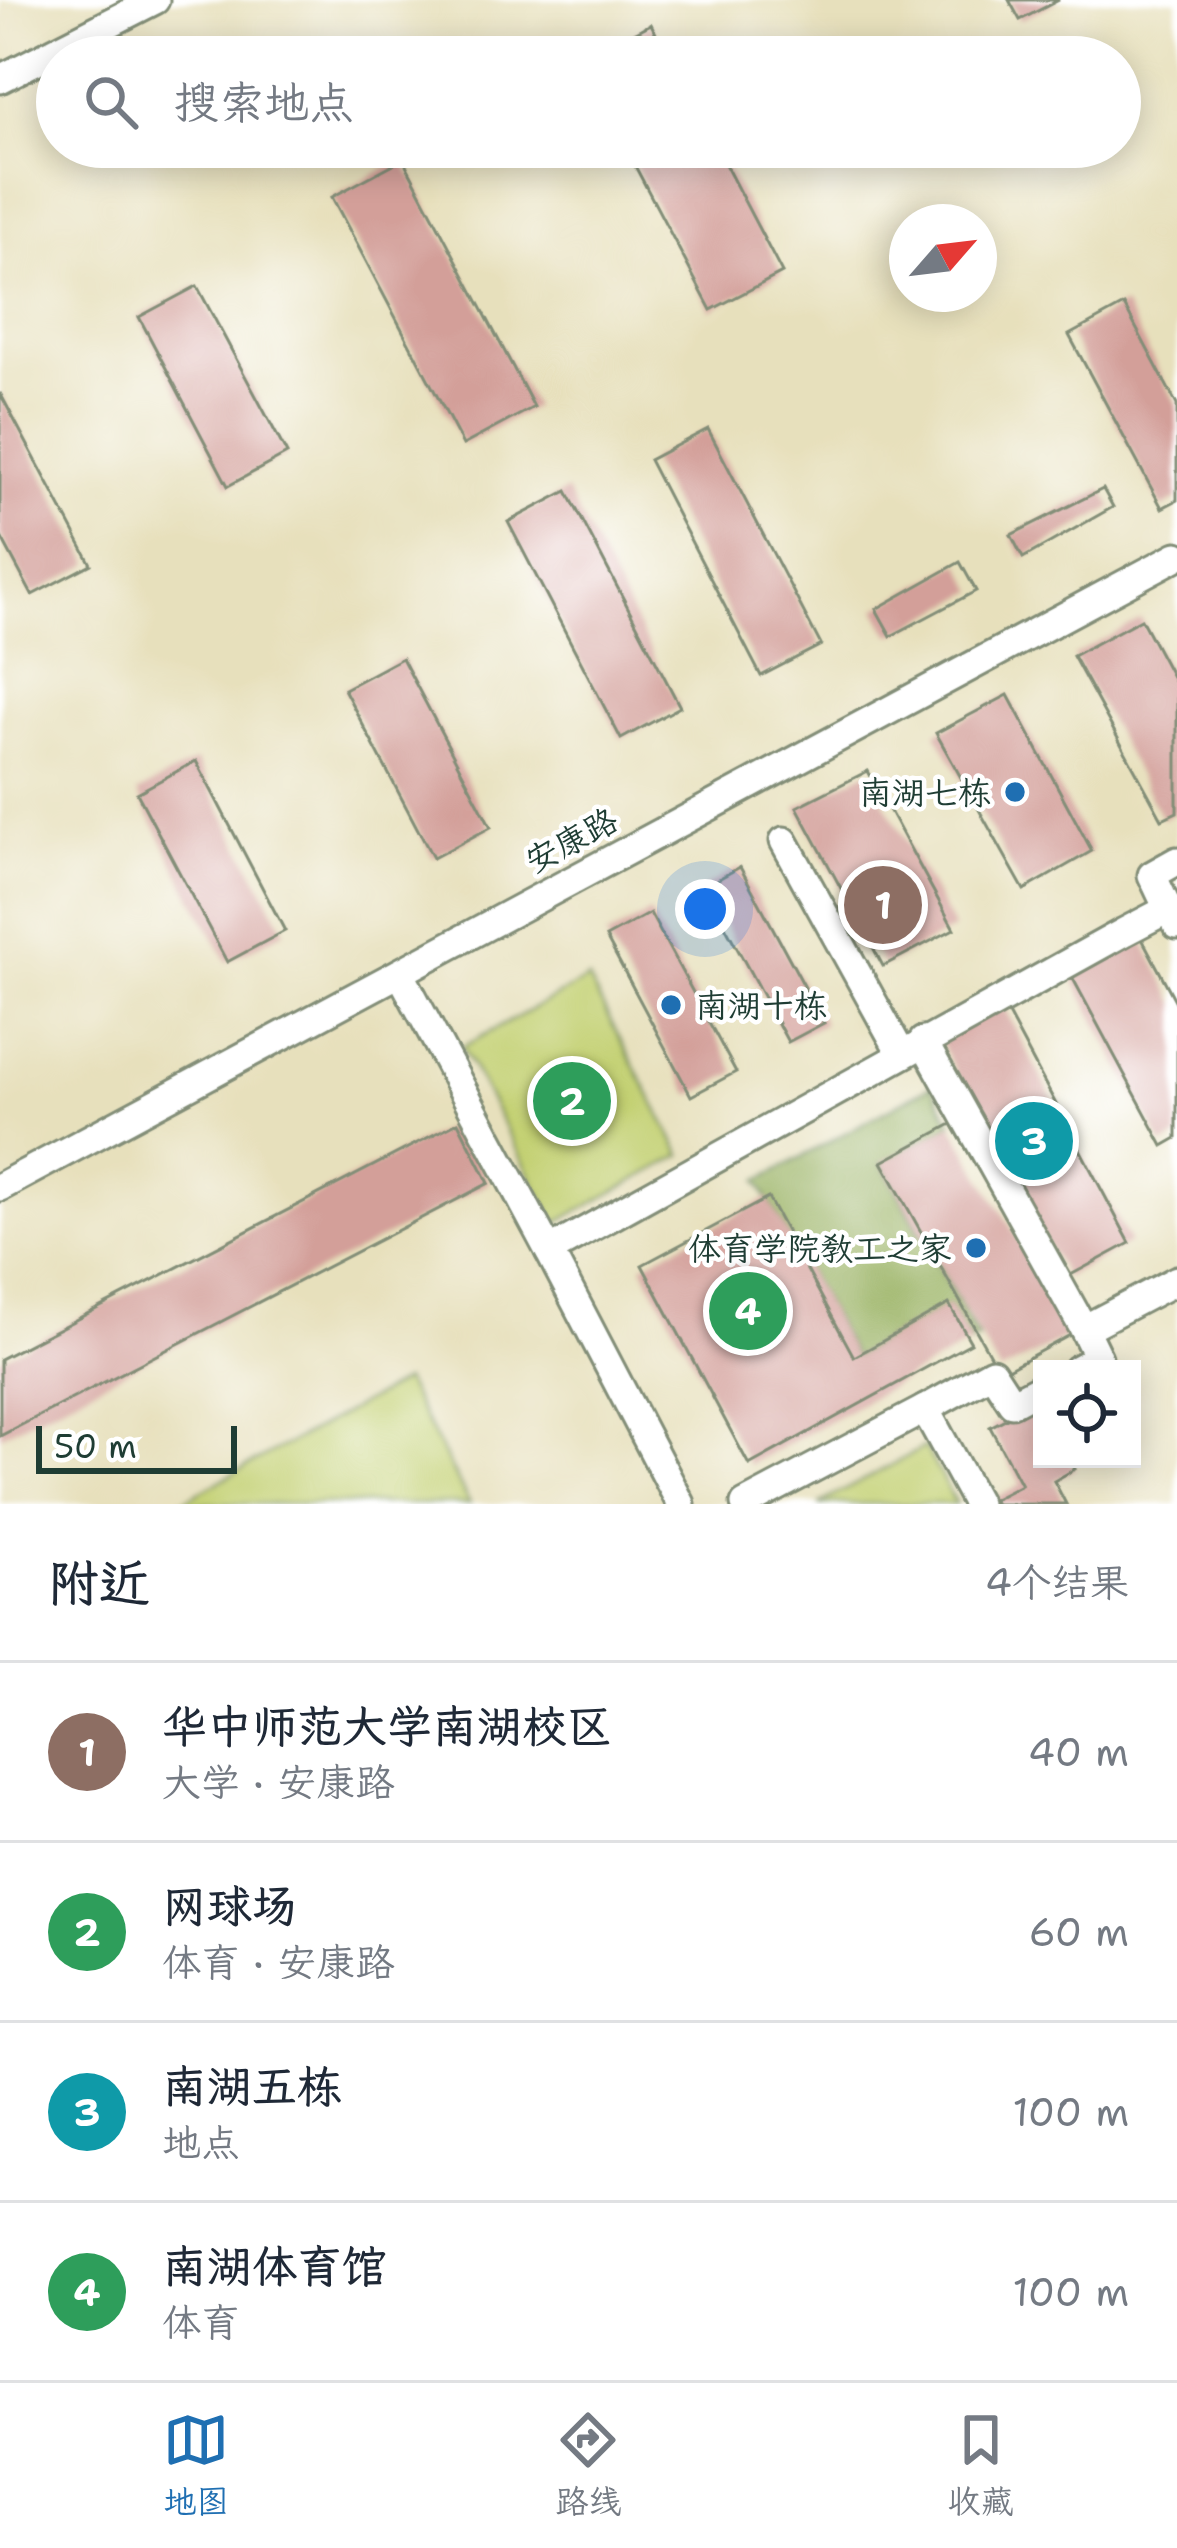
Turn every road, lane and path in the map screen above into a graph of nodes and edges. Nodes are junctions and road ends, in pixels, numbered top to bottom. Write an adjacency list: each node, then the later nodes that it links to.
1 (155, 0): 2 (street)
2 (84, 36)
3 (36, 61): 4 (street)
4 (0, 79)
5 (1177, 556): 9 (street, 安康路)
6 (784, 841): 10 (street)
7 (1177, 861): 8 (street)
8 (1173, 917): 10 (street)
9 (400, 973): 11 (street, 安康路); 12 (street)
10 (912, 1047): 12 (street); 14 (street)
11 (0, 1187)
12 (549, 1251): 18 (street)
13 (1177, 1280): 14 (street)
14 (1084, 1329): 15 (street)
15 (1094, 1360)
16 (1033, 1392): 17 (street)
17 (925, 1409): 19 (street); 20 (street)
18 (681, 1504)
19 (745, 1504)
20 (977, 1504)

